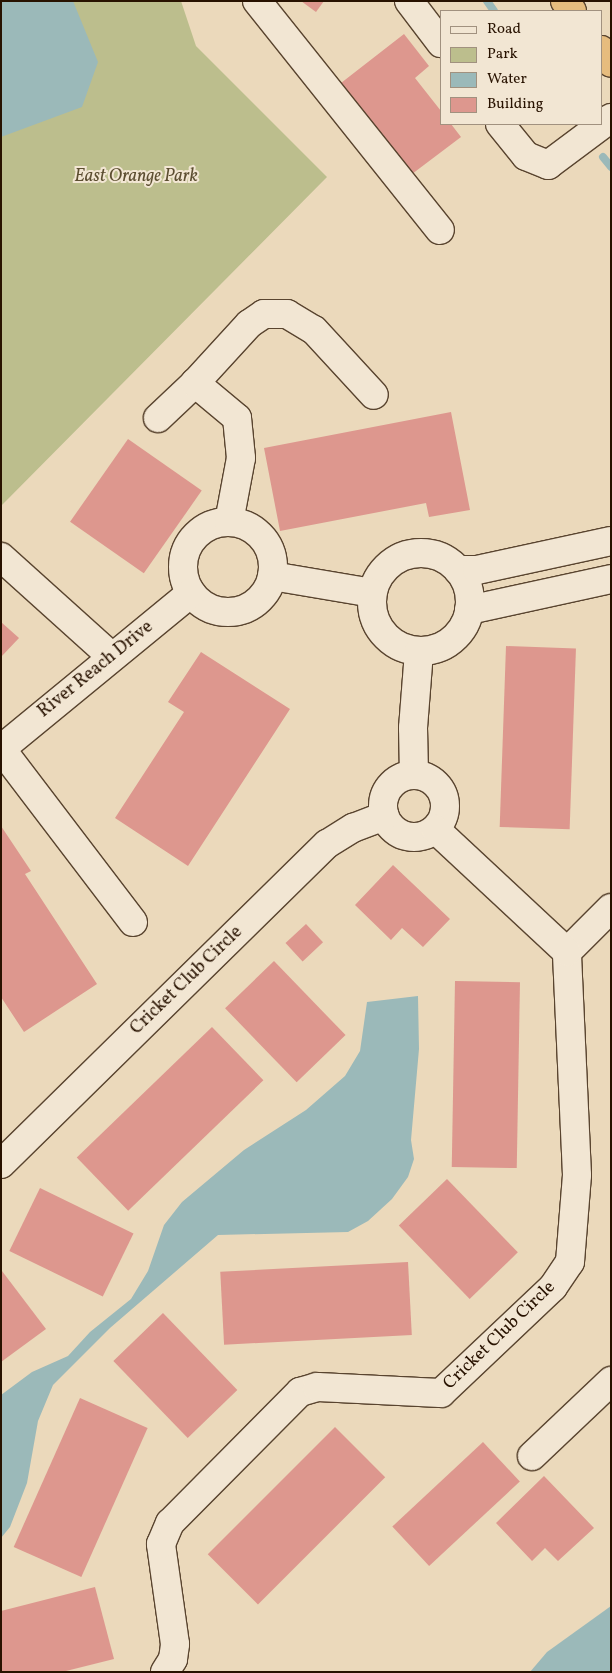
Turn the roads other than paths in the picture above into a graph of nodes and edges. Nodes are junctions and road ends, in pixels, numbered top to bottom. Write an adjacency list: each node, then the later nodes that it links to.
1 (257, 1): 8 (street)
2 (409, 1): 3 (street)
3 (440, 42)
4 (602, 51): 5 (highway)
5 (611, 63)
6 (501, 125): 7 (street)
7 (602, 125)
8 (440, 230)
9 (195, 383): 10 (street); 11 (street); 12 (street)
10 (374, 395)
11 (158, 418)
12 (229, 522): 16 (street); 18 (street)
13 (611, 541): 15 (street)
14 (1, 557): 22 (street)
15 (458, 570): 19 (street); 20 (street)
16 (272, 576): 18 (street); 19 (street)
17 (611, 579): 20 (street)
18 (191, 593): 22 (street, River Reach Drive)
19 (373, 593): 21 (street)
20 (469, 610): 21 (street)
21 (419, 651): 24 (street)
22 (112, 657): 23 (street, River Reach Drive)
23 (1, 749): 28 (street)
24 (414, 775): 25 (street); 26 (street)
25 (385, 816): 26 (street); 30 (street, Cricket Club Circle)
26 (435, 829): 29 (street)
27 (611, 908): 29 (street)
28 (133, 922)
29 (567, 952): 33 (street, Cricket Club Circle)
30 (1, 1164)
31 (611, 1381): 32 (street)
32 (532, 1456)
33 (165, 1672)

